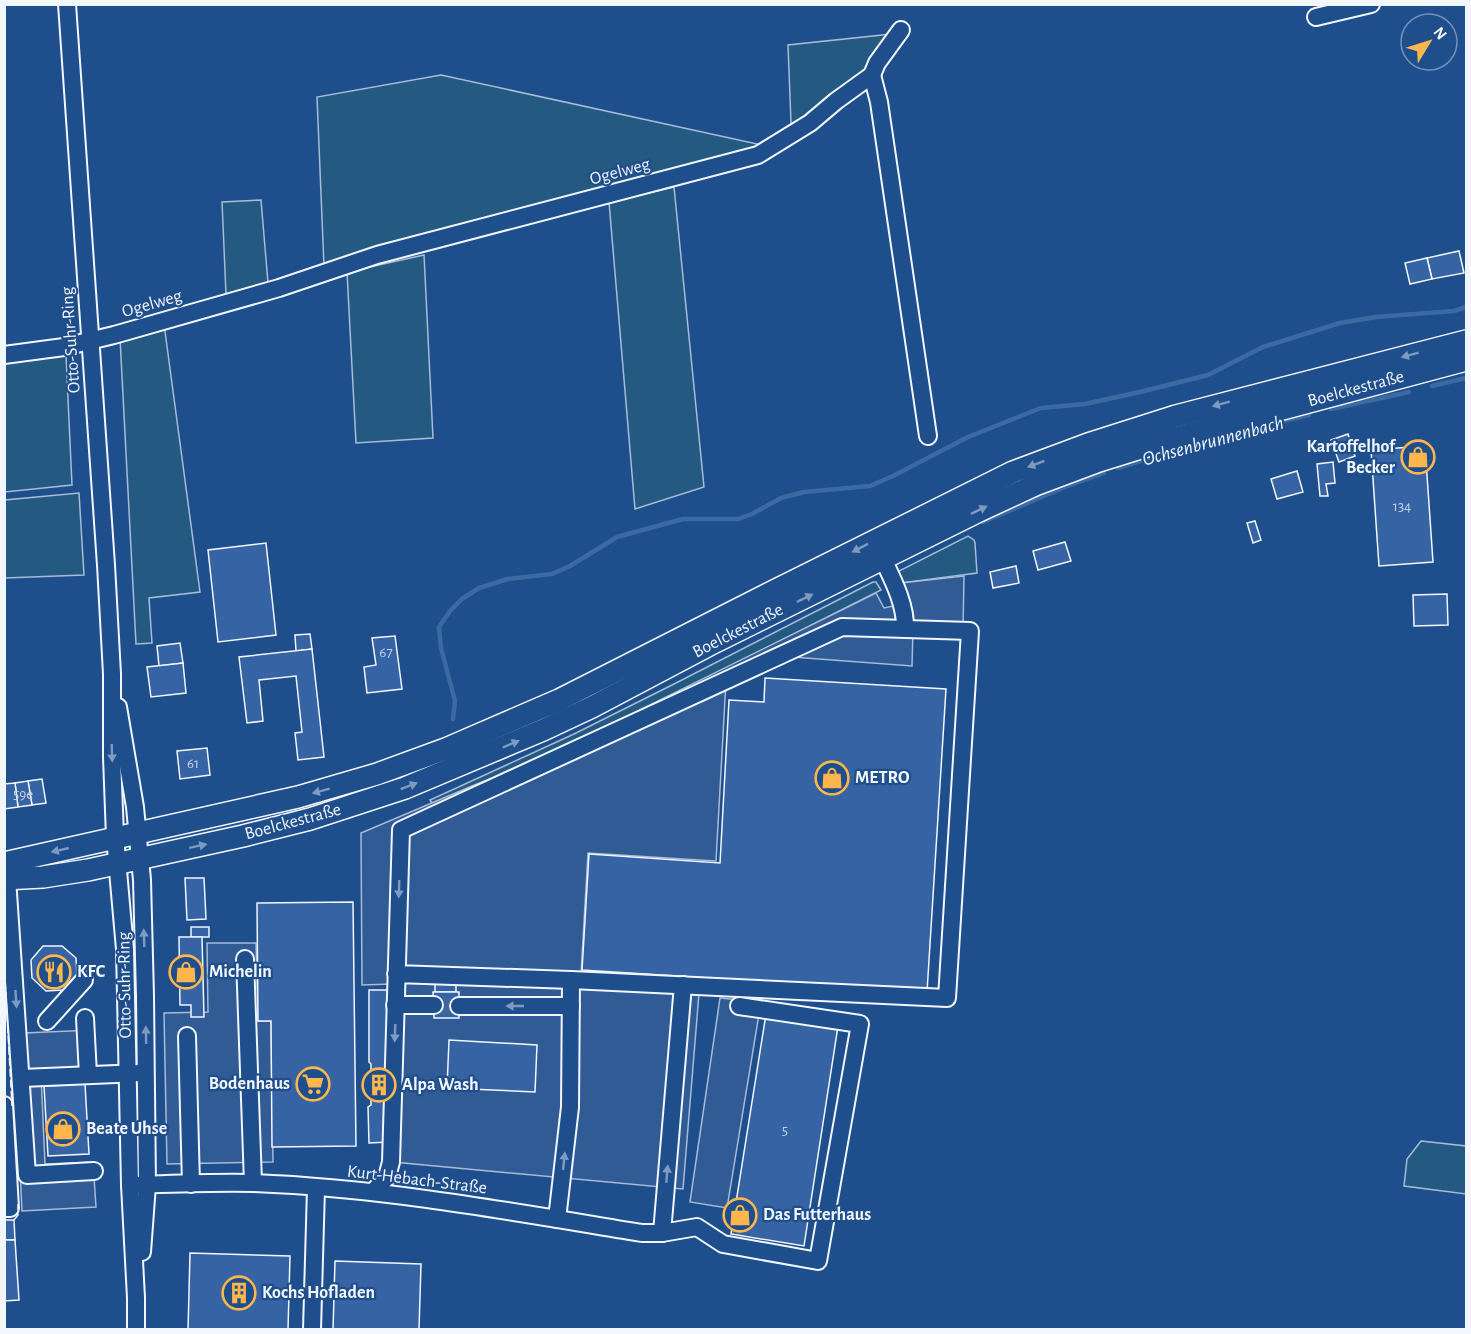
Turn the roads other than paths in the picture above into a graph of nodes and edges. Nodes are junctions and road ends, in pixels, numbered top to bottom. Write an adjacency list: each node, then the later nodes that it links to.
1 (67, 4): 6 (street, Otto-Suhr-Ring)
2 (1371, 4): 3 (street)
3 (1316, 17)
4 (901, 30): 5 (street)
5 (872, 75): 6 (street, Ogelweg); 10 (street)
6 (90, 341): 8 (street, Ogelweg); 13 (street, Otto-Suhr-Ring)
7 (1467, 341): 14 (main road, Boelckestraße, one-way to 14)
8 (4, 355)
9 (1467, 360): 11 (main road, Boelckestraße, one-way to 9)
10 (928, 436)
11 (883, 559): 12 (street); 16 (main road, Boelckestraße, one-way to 11)
12 (905, 629): 20 (street, one-way to 20); 23 (street)
13 (112, 674): 14 (street, Otto-Suhr-Ring); 15 (street, Otto-Suhr-Ring, one-way to 15)
14 (138, 833): 15 (main road, Boelckestraße); 16 (street, Otto-Suhr-Ring)
15 (115, 837): 17 (street, Otto-Suhr-Ring); 18 (main road, Boelckestraße, one-way to 18)
16 (141, 858): 17 (main road, Boelckestraße); 33 (street, Otto-Suhr-Ring, one-way to 16)
17 (118, 863): 18 (main road, Boelckestraße); 32 (street, Otto-Suhr-Ring)
18 (5, 873): 35 (street, one-way to 35)
19 (244, 959): 38 (street)
20 (396, 974): 22 (street); 24 (street)
21 (84, 980): 30 (street)
22 (571, 980): 23 (street); 27 (street)
23 (683, 986): 45 (street, one-way to 23)
24 (396, 1005): 25 (street); 42 (street, one-way to 42)
25 (434, 1005)
26 (459, 1006): 27 (street, one-way to 26)
27 (571, 1006): 44 (street, one-way to 27)
28 (739, 1006): 45 (street, Kurt-Hebach-Straße)
29 (85, 1018): 34 (street)
30 (47, 1021)
31 (186, 1036): 39 (street)
32 (128, 1073): 33 (street); 34 (street); 40 (street, Otto-Suhr-Ring)
33 (146, 1073): 40 (street, Otto-Suhr-Ring)
34 (88, 1075): 35 (street)
35 (21, 1078): 37 (street)
36 (4, 1105): 43 (street)
37 (94, 1171)
38 (253, 1183): 39 (street, Kurt-Hebach-Straße); 41 (street, Kurt-Hebach-Straße)
39 (191, 1184): 40 (street, Kurt-Hebach-Straße)
40 (139, 1185): 46 (street, Otto-Suhr-Ring)
41 (316, 1188): 42 (street, Kurt-Hebach-Straße); 47 (street)
42 (374, 1192): 44 (street, Kurt-Hebach-Straße)
43 (4, 1208)
44 (557, 1219): 45 (street, Kurt-Hebach-Straße)
45 (662, 1233)
46 (136, 1329)
47 (312, 1329)

